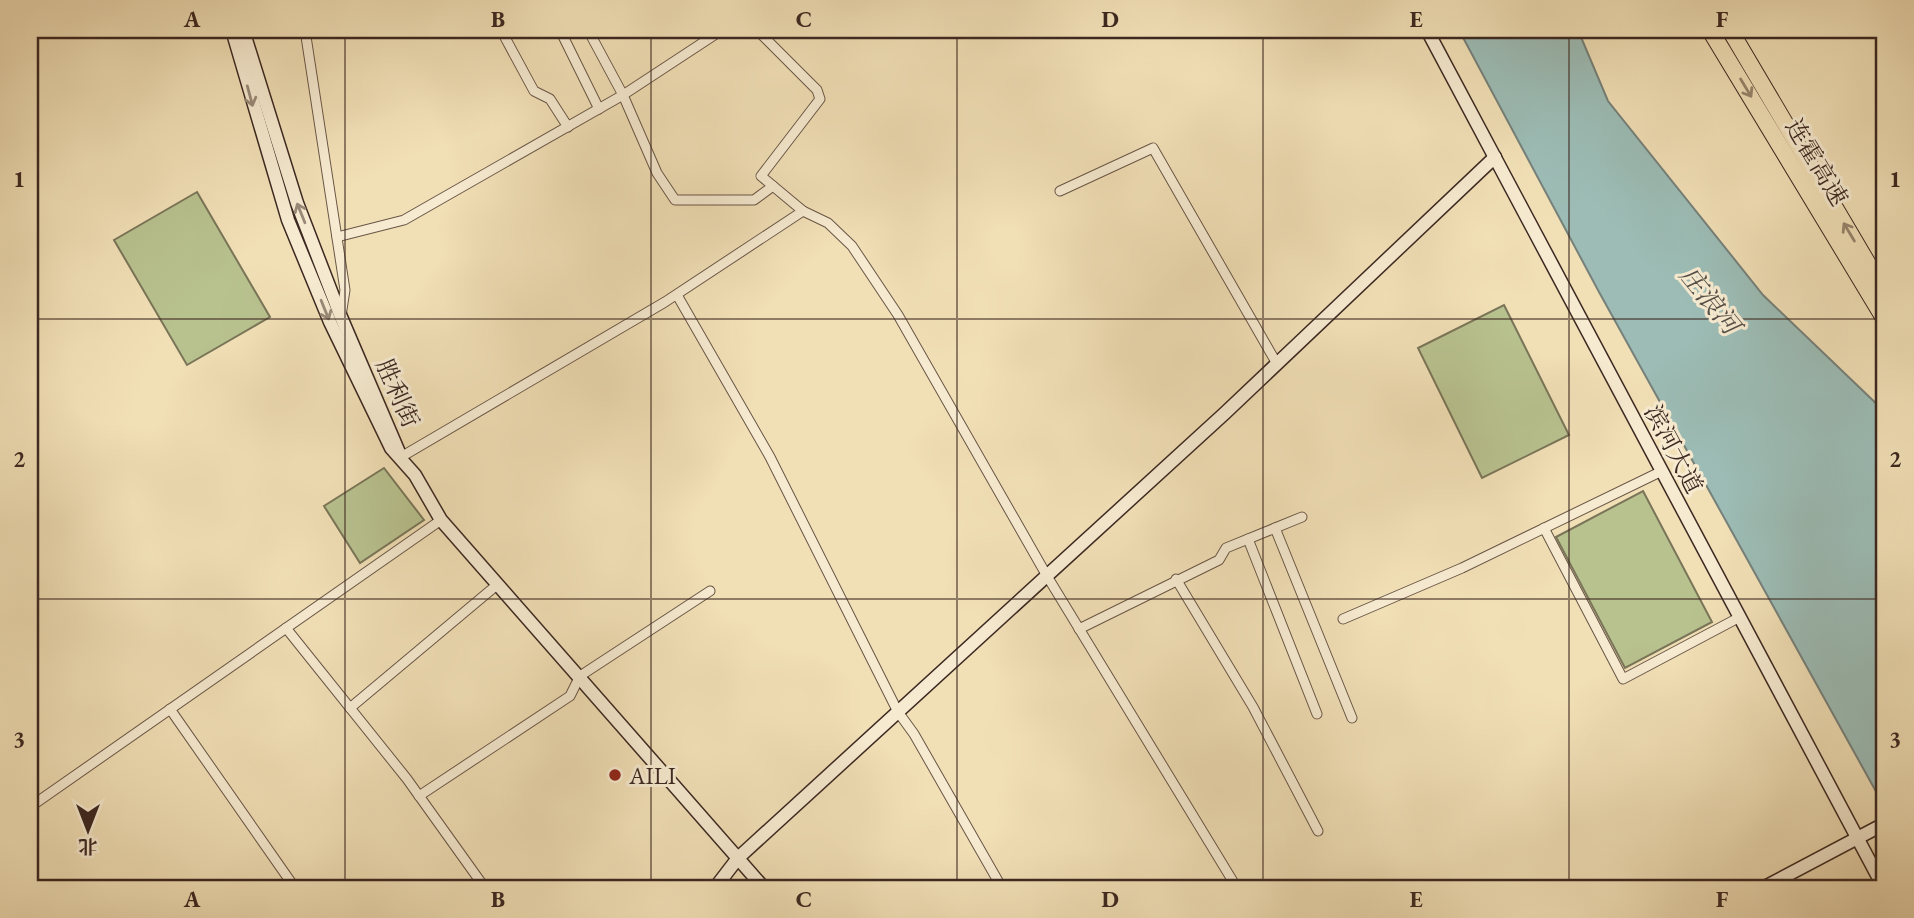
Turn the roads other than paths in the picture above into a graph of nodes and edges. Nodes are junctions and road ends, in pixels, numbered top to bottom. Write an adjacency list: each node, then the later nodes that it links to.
1 (39, 30): 13 (street)
2 (232, 30): 27 (street, 胜利街, one-way to 27)
3 (243, 30): 24 (street, 胜利街, one-way to 3)
4 (305, 30): 21 (street)
5 (501, 30): 16 (street)
6 (559, 30): 15 (street)
7 (588, 30): 14 (street)
8 (722, 30): 14 (street)
9 (757, 30): 18 (street)
10 (1427, 30): 17 (street, 滨河大道)
11 (1710, 30): 25 (highway, 连霍高速, one-way to 25)
12 (1730, 30): 22 (highway, 连霍高速, one-way to 12)
13 (30, 34)
14 (624, 95): 15 (street); 18 (street)
15 (599, 109): 16 (street)
16 (568, 127): 21 (street)
17 (1494, 157): 26 (street); 28 (street, 滨河大道)
18 (773, 186): 20 (street)
19 (1060, 191): 26 (street)
20 (803, 211): 23 (street); 34 (street)
21 (337, 237): 24 (street)
22 (1884, 291)
23 (677, 295): 27 (street); 45 (street)
24 (341, 317): 27 (street, 胜利街)
25 (1884, 318)
26 (1277, 364): 34 (street)
27 (401, 457): 30 (street)
28 (1662, 471): 32 (street); 38 (street, 滨河大道)
29 (1302, 517): 31 (street)
30 (441, 520): 36 (street); 40 (street)
31 (1275, 528): 33 (street); 47 (street)
32 (1544, 528): 38 (street); 39 (street)
33 (1248, 539): 35 (street); 46 (street)
34 (1047, 576): 41 (street); 45 (street)
35 (1176, 579): 41 (street); 51 (street)
36 (498, 584): 42 (street); 43 (street)
37 (710, 591): 42 (street)
38 (1740, 617): 52 (street, 滨河大道)
39 (1343, 619)
40 (286, 628): 43 (street); 44 (street)
41 (1079, 629): 59 (street)
42 (580, 676): 48 (street); 53 (street)
43 (350, 708): 48 (street)
44 (170, 709): 49 (street); 54 (street)
45 (898, 712): 53 (street); 58 (street)
46 (1317, 714)
47 (1352, 718)
48 (419, 796): 55 (street)
49 (30, 807)
50 (1884, 824): 52 (street)
51 (1318, 831)
52 (1858, 838): 60 (street); 61 (street, 滨河大道)
53 (738, 858): 56 (street); 57 (street)
54 (295, 888)
55 (485, 888)
56 (715, 888)
57 (764, 888)
58 (1002, 888)
59 (1237, 888)
60 (1763, 888)
61 (1884, 888)

